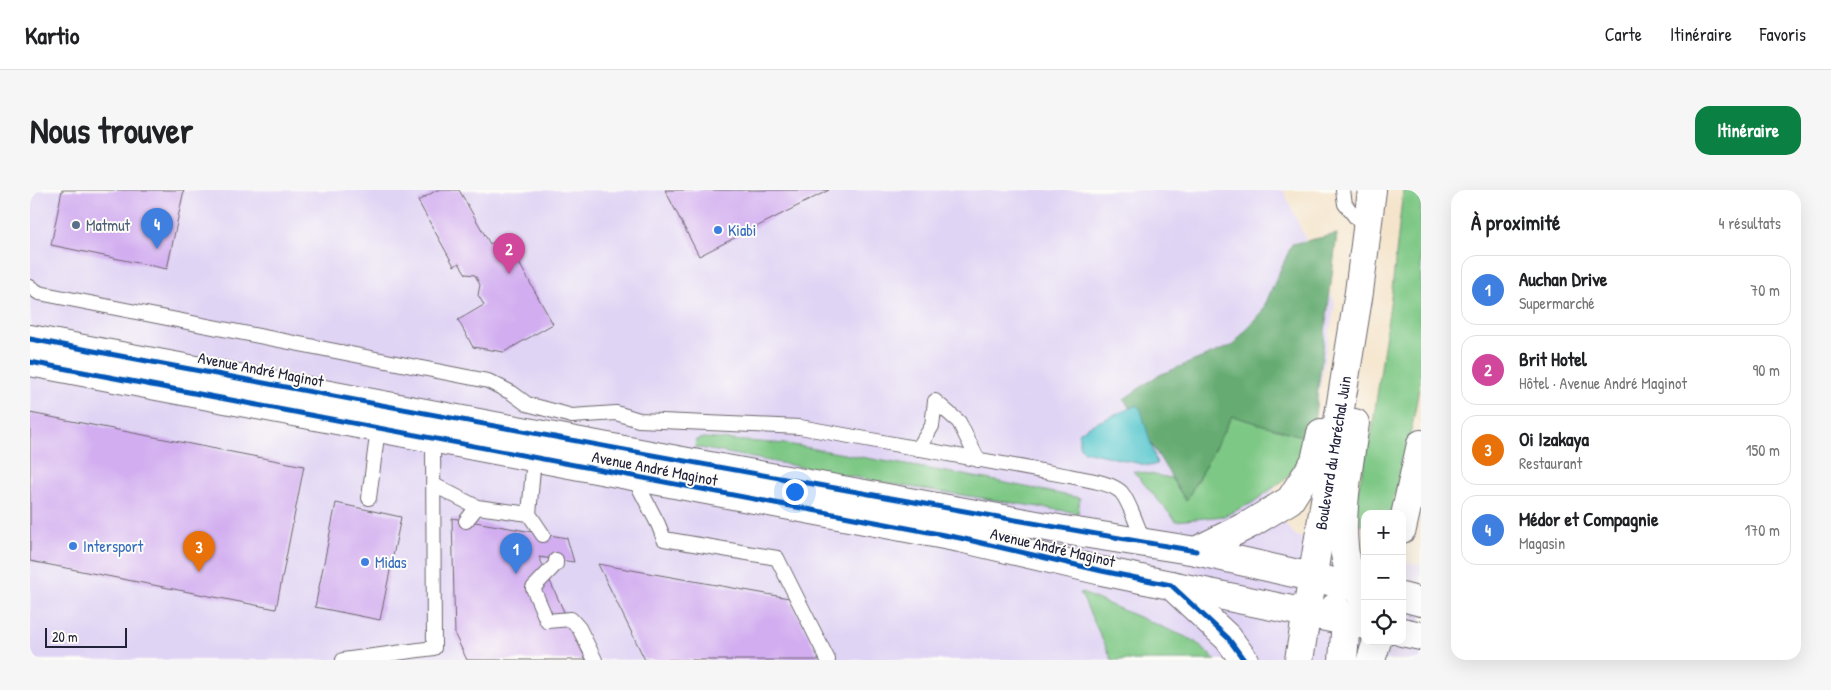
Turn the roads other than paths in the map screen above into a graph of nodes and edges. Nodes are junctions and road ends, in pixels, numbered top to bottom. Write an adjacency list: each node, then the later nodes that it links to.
1 (1342, 190): 3 (lane)
2 (1372, 190): 3 (main road, Boulevard du Maréchal Juin)
3 (1366, 231): 5 (main road, Boulevard du Maréchal Juin)
4 (30, 287): 8 (lane)
5 (1359, 292): 24 (main road, Boulevard du Maréchal Juin); 26 (main road, Boulevard du Maréchal Juin); 28 (main road, Boulevard du Maréchal Juin)
6 (30, 339): 8 (main road, Avenue André Maginot)
7 (30, 362): 9 (main road, Avenue André Maginot)
8 (549, 422): 12 (lane); 23 (main road, Avenue André Maginot)
9 (378, 428): 10 (main road, Avenue André Maginot); 17 (lane)
10 (433, 438): 13 (main road, Avenue André Maginot); 16 (lane)
11 (1421, 444): 19 (main road)
12 (918, 449): 14 (lane); 14 (lane)
13 (534, 458): 15 (main road, Avenue André Maginot); 20 (lane)
14 (978, 460): 23 (lane)
15 (633, 476): 27 (main road, Avenue André Maginot); 39 (lane)
16 (434, 485): 18 (lane); 37 (lane)
17 (369, 498)
18 (477, 507): 20 (lane); 21 (lane)
19 (1406, 511)
20 (528, 514): 22 (lane)
21 (466, 521)
22 (543, 535)
23 (1144, 542): 24 (main road, Avenue André Maginot)
24 (1196, 551): 26 (main road, Avenue André Maginot)
25 (556, 560): 38 (lane)
26 (1313, 578): 29 (main road, Avenue André Maginot); 32 (main road, Boulevard du Maréchal Juin); 33 (main road)
27 (1171, 584): 32 (main road, Avenue André Maginot); 40 (main road)
28 (1361, 590)
29 (1361, 592)
30 (1406, 598): 31 (main road)
31 (1421, 602)
32 (1306, 612): 33 (main road, Avenue André Maginot); 41 (main road, Boulevard du Maréchal Juin)
33 (1355, 623): 42 (main road)
34 (1406, 633): 35 (main road)
35 (1421, 636)
36 (1376, 645): 43 (main road)
37 (343, 660)
38 (594, 660)
39 (828, 660)
40 (1244, 660)
41 (1299, 660)
42 (1343, 660)
43 (1371, 660)

